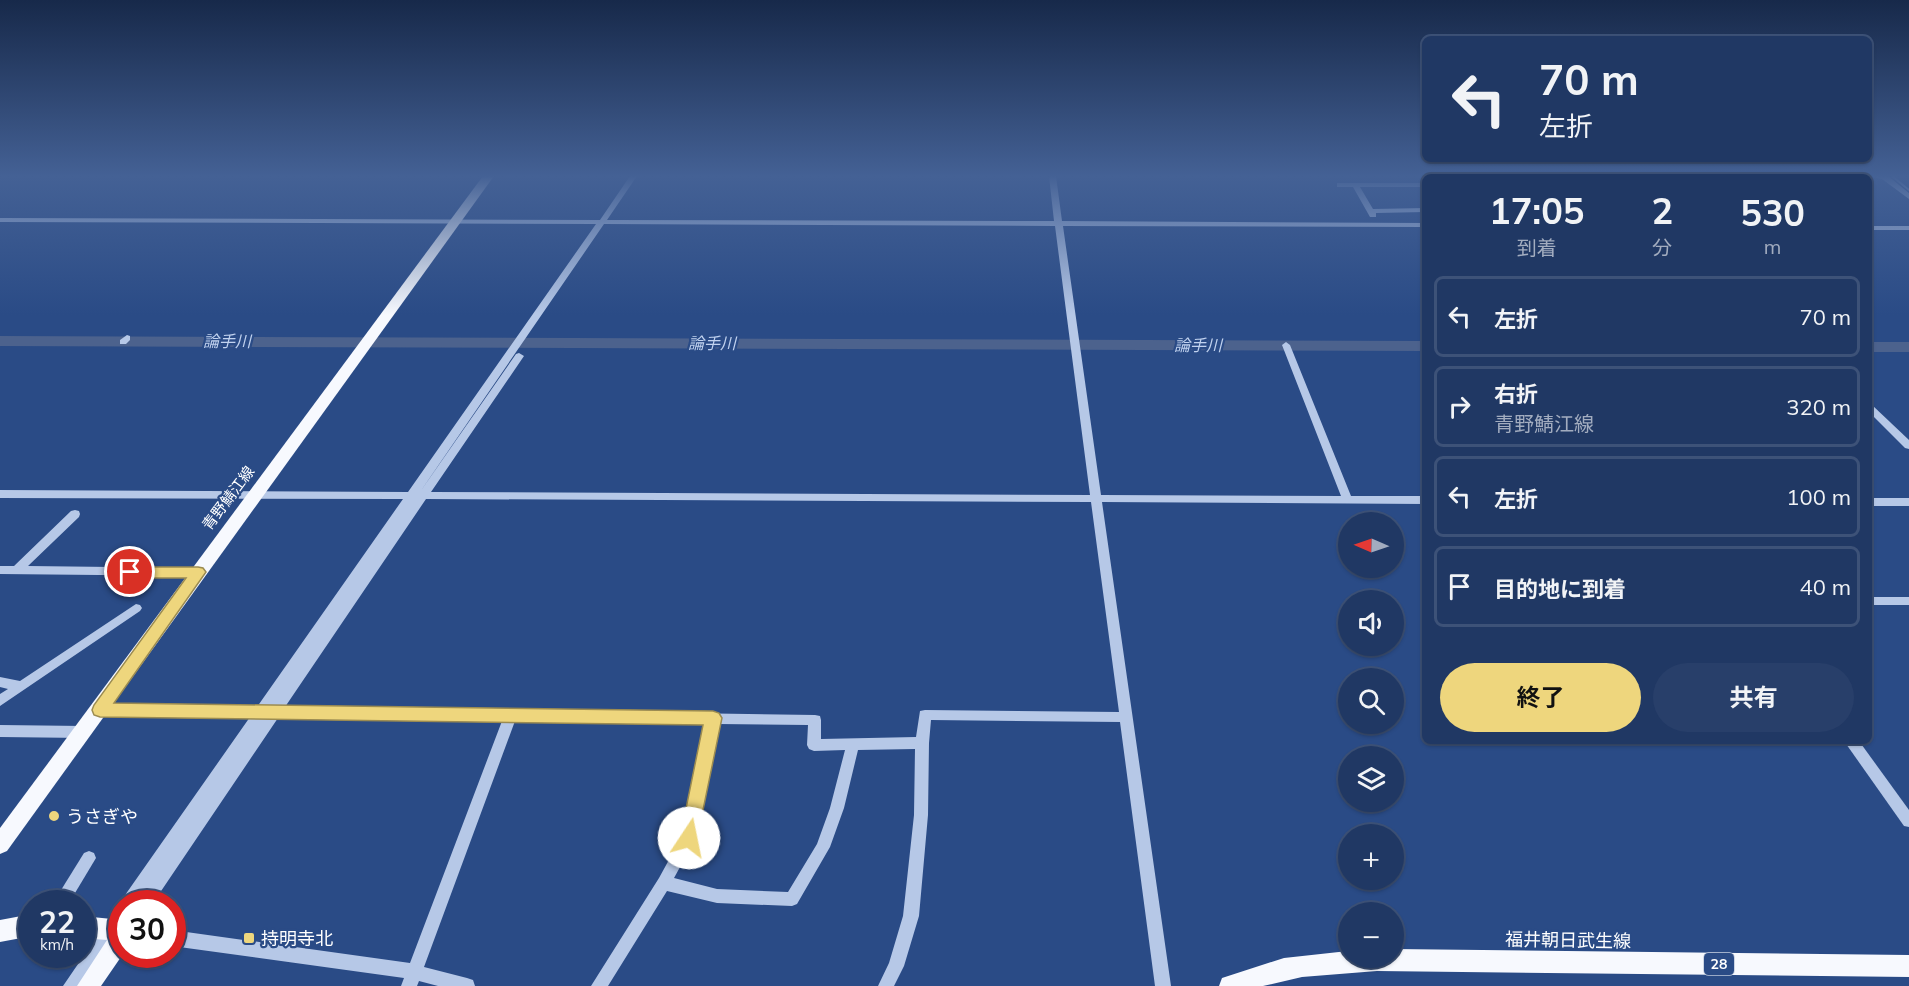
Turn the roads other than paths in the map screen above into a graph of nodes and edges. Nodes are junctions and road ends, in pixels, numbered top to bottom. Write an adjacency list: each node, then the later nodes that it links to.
1 (455, 222): 15 (main road, 青野鯖江線)
2 (607, 222): 14 (street)
3 (610, 222): 5 (street)
4 (1377, 222): 6 (street)
5 (1058, 224): 6 (street); 16 (street)
6 (1379, 225): 7 (street)
7 (1422, 225)
8 (1872, 228): 9 (street)
9 (1909, 228)
10 (1286, 346): 17 (street)
11 (1872, 410): 12 (street)
12 (1909, 446)
13 (0, 494): 15 (street)
14 (420, 494): 15 (street); 16 (street); 32 (street)
15 (257, 495): 24 (main road, 青野鯖江線)
16 (1095, 498): 17 (street); 34 (street)
17 (1347, 499): 18 (street)
18 (1422, 500)
19 (1872, 502): 20 (street)
20 (1909, 502)
21 (75, 514): 22 (street)
22 (17, 570): 23 (street); 24 (street)
23 (1, 571)
24 (198, 572): 31 (main road, 青野鯖江線)
25 (1872, 601): 26 (street)
26 (1909, 602)
27 (136, 608): 29 (street)
28 (0, 682): 29 (street)
29 (21, 686): 30 (street)
30 (0, 701)
31 (100, 710): 32 (street); 37 (main road, 青野鯖江線)
32 (267, 712): 33 (street); 46 (street); 47 (street)
33 (511, 715): 35 (street); 54 (street)
34 (1125, 717): 39 (street); 60 (street)
35 (713, 718): 38 (street); 44 (street)
36 (0, 731): 37 (street)
37 (84, 732): 42 (main road, 青野鯖江線)
38 (853, 744): 39 (street); 44 (street)
39 (922, 744): 59 (street)
40 (1853, 744): 41 (street)
41 (1909, 821)
42 (0, 844)
43 (90, 858): 45 (street)
44 (664, 883): 58 (street)
45 (69, 890)
46 (137, 890)
47 (152, 890)
48 (18, 928): 49 (main road)
49 (0, 931)
50 (186, 940): 54 (street)
51 (108, 943): 55 (street)
52 (108, 949): 56 (main road)
53 (1909, 966): 61 (main road, 福井朝日武生線 / 28)
54 (412, 979): 57 (street)
55 (71, 986)
56 (88, 986)
57 (467, 986)
58 (599, 986)
59 (886, 986)
60 (1163, 986)
61 (1230, 986)

